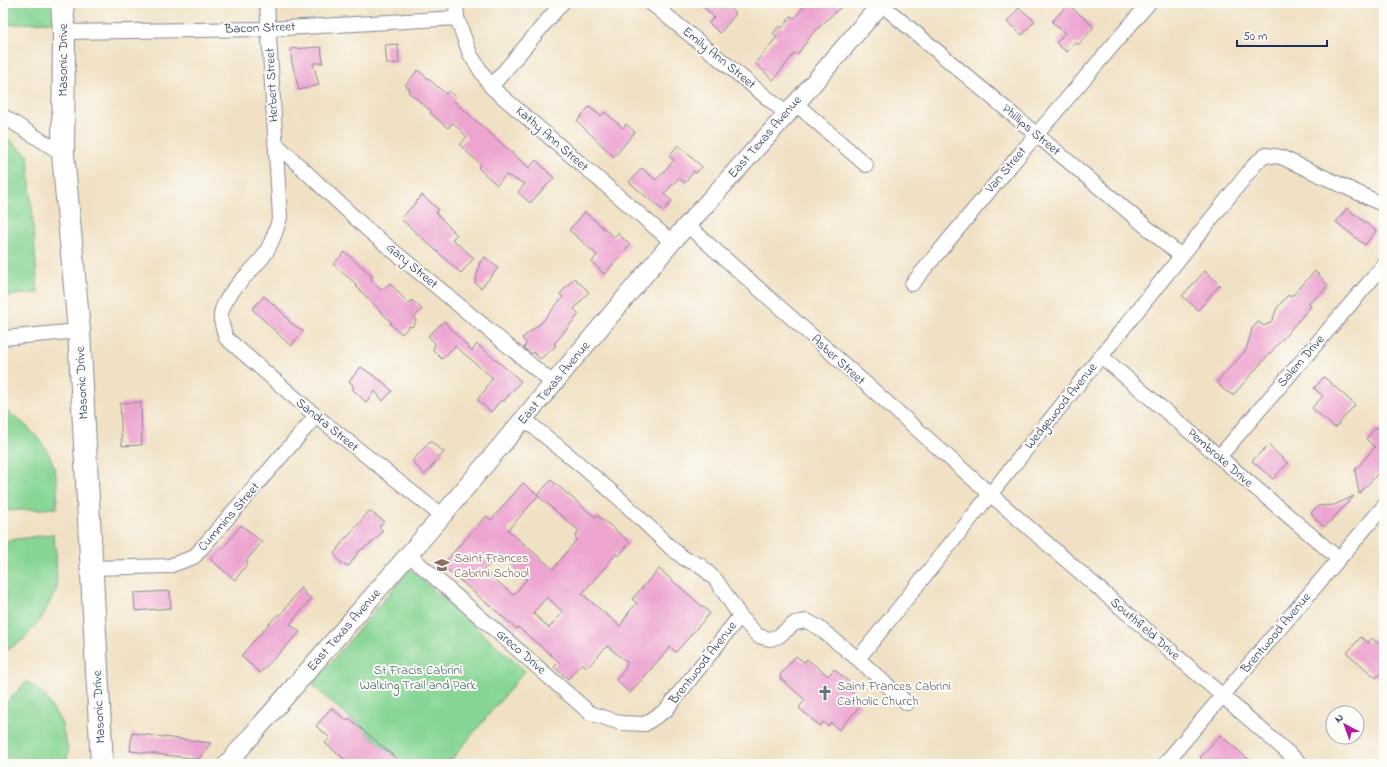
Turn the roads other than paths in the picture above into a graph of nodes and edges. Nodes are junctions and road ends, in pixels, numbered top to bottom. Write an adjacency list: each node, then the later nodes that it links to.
1 (62, 3): 10 (main road, Masonic Drive)
2 (267, 3): 9 (street, Herbert Street)
3 (456, 3): 8 (street, Kathy Ann Street)
4 (562, 3): 11 (street)
5 (651, 3): 12 (street, Emily Ann Street)
6 (881, 3): 12 (street, East Texas Avenue); 14 (street, Phillips Street)
7 (1149, 3): 14 (street, Van Street)
8 (457, 18): 9 (street, Bacon Street); 11 (street, Kathy Ann Street)
9 (269, 29): 10 (street, Bacon Street); 15 (street, Herbert Street)
10 (64, 32): 16 (main road, Masonic Drive)
11 (491, 87): 20 (street, Kathy Ann Street)
12 (791, 108): 17 (street); 19 (street, East Texas Avenue)
13 (3, 116): 16 (street)
14 (1036, 135): 21 (street, Phillips Street); 23 (street, Van Street)
15 (275, 143): 24 (street, Herbert Street); 28 (street, Gary Street)
16 (63, 154): 25 (main road, Masonic Drive)
17 (866, 165)
18 (1384, 205): 21 (street, Wedgewood Avenue)
19 (687, 225): 20 (street, East Texas Avenue); 32 (street, Asber Street)
20 (672, 242): 28 (street, East Texas Avenue)
21 (1181, 256): 27 (street, Wedgewood Avenue)
22 (1384, 265): 31 (street, Salem Drive)
23 (912, 284)
24 (222, 325): 29 (street, Sandra Street)
25 (79, 331): 26 (street); 37 (main road, Masonic Drive)
26 (3, 338)
27 (1101, 356): 31 (street, Pembroke Drive); 32 (street, Wedgewood Avenue)
28 (554, 384): 30 (street, East Texas Avenue)
29 (316, 416): 34 (street, Sandra Street); 37 (street, Cummins Street)
30 (524, 419): 34 (street, East Texas Avenue); 38 (street)
31 (1219, 457): 36 (street, Pembroke Drive)
32 (990, 494): 39 (street, Wedgewood Avenue); 40 (street, Southfield Drive)
33 (1384, 506): 36 (street, Brentwood Avenue)
34 (442, 516): 35 (street, East Texas Avenue)
35 (408, 554): 42 (street, Greco Drive); 45 (street, East Texas Avenue)
36 (1339, 560): 40 (street, Brentwood Avenue)
37 (92, 568): 44 (main road, Masonic Drive)
38 (740, 616): 39 (street); 42 (street, Brentwood Avenue)
39 (858, 659): 41 (street)
40 (1222, 696): 43 (street, Brentwood Avenue); 46 (street, Southfield Drive)
41 (907, 703)
42 (645, 724)
43 (1167, 761)
44 (102, 764)
45 (227, 764)
46 (1301, 764)

